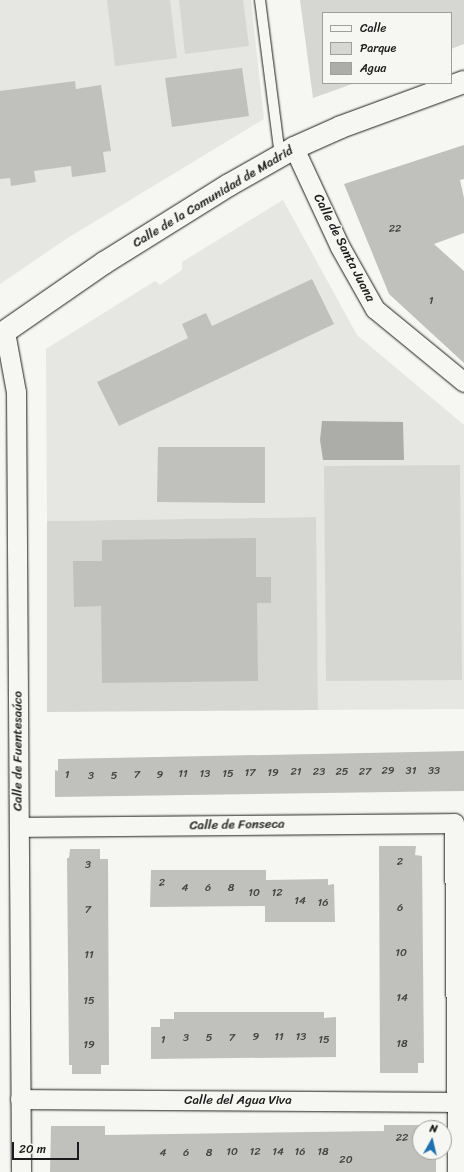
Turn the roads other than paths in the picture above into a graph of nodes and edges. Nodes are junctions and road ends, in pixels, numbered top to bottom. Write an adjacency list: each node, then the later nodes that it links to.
1 (260, 0): 3 (lane)
2 (464, 82): 3 (street, Calle de la Comunidad de Madrid)
3 (287, 152): 4 (street, Calle de la Comunidad de Madrid); 5 (street, Calle de Santa Juana)
4 (2, 334): 6 (street, Calle de Fuentesaúco)
5 (464, 382)
6 (19, 827): 7 (street, Calle de Fuentesaúco); 8 (street, Calle de Fonseca)
7 (20, 1099): 8 (street, Calle del Agua Viva); 9 (street, Calle de Fuentesaúco)
8 (456, 1102): 10 (street)
9 (21, 1172)
10 (457, 1172)

